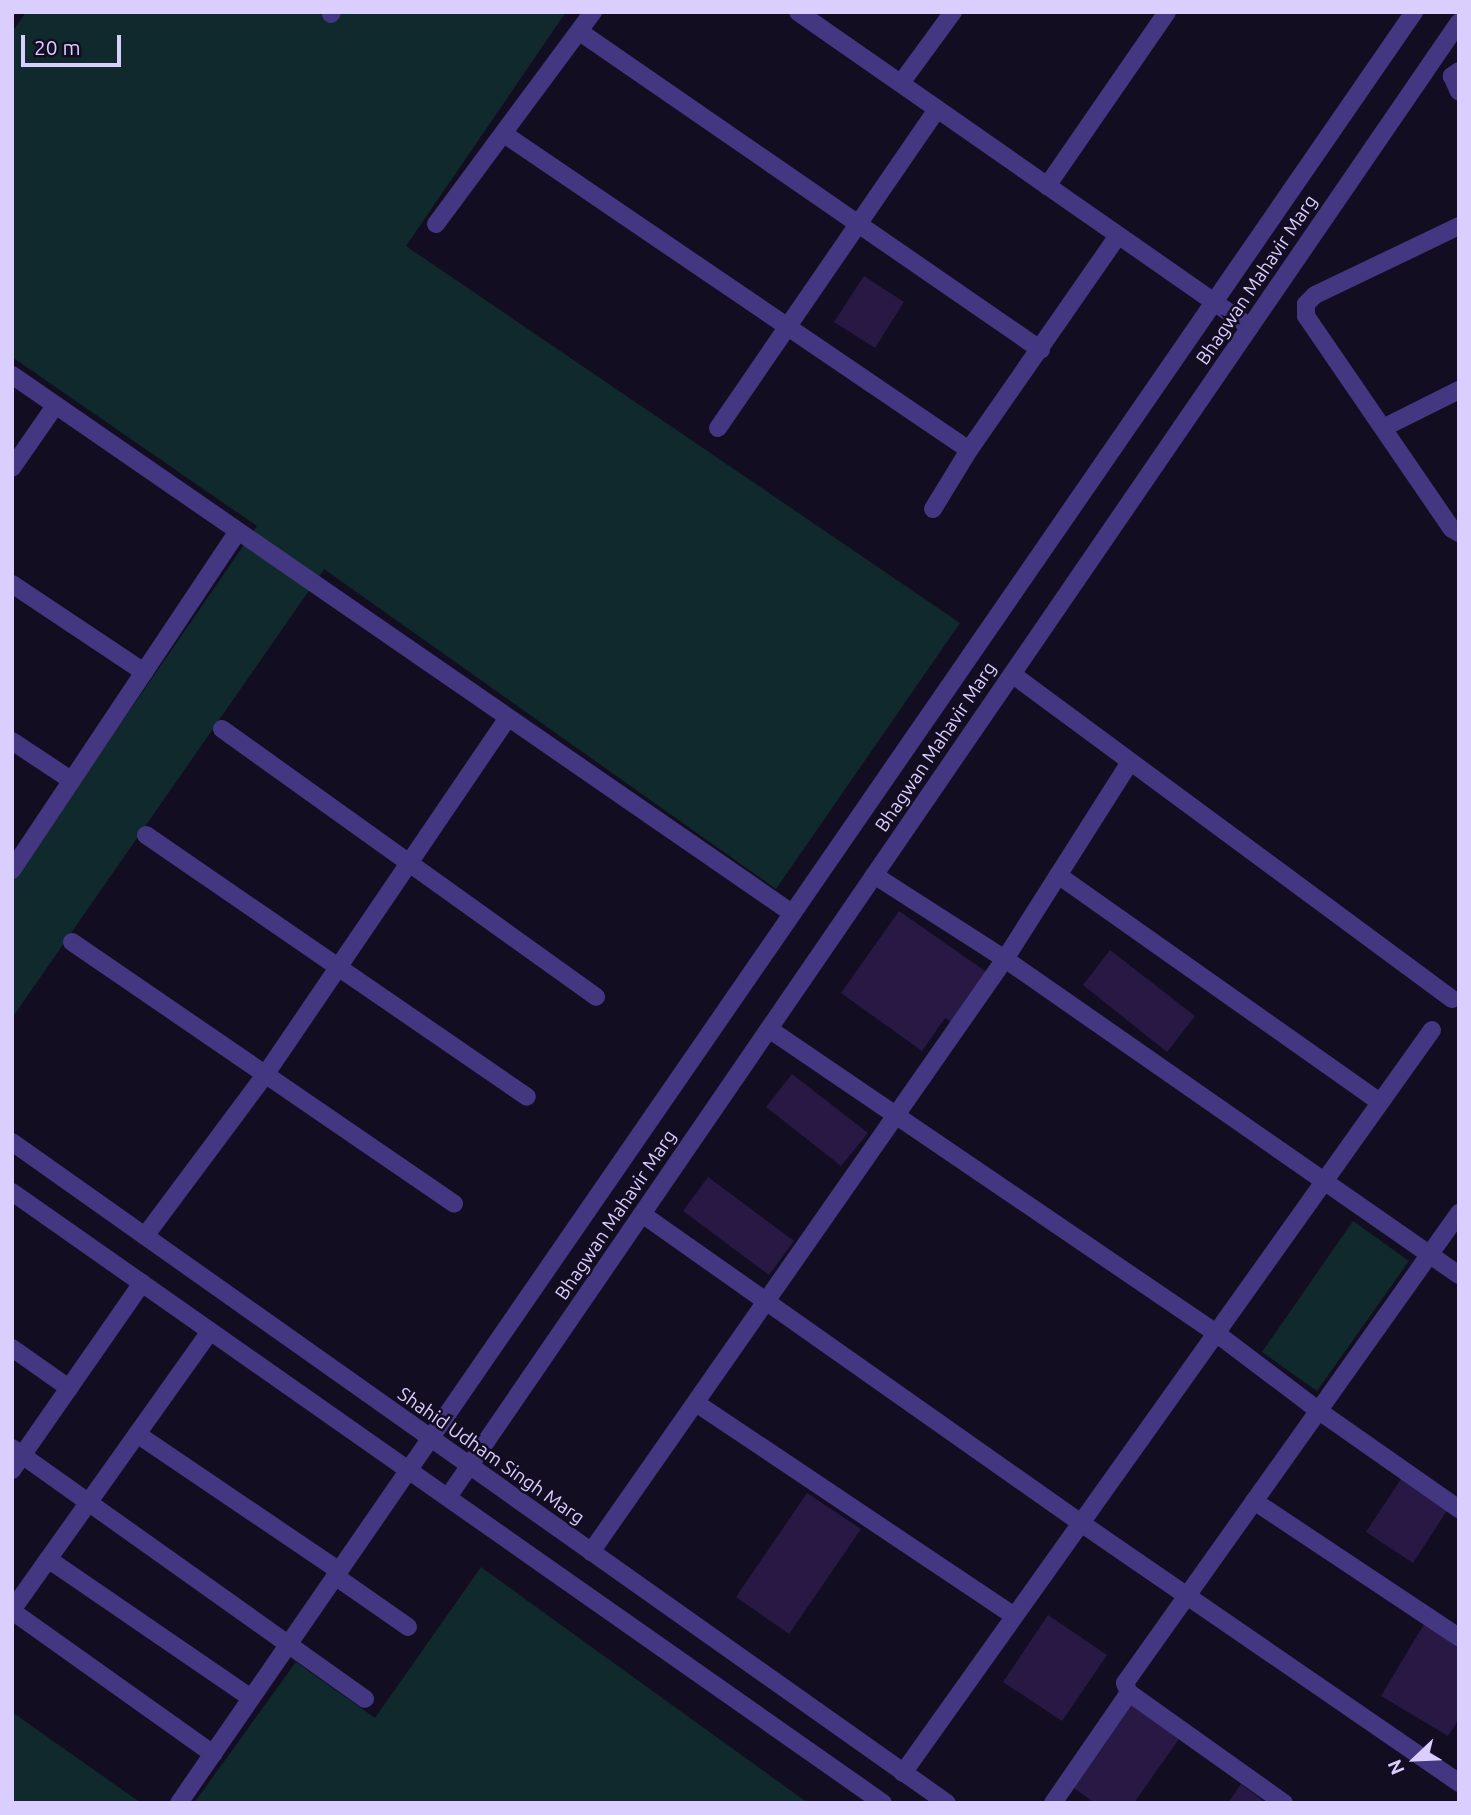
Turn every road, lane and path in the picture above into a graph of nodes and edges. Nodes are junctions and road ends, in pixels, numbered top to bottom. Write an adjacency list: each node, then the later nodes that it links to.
1 (593, 12): 7 (street)
2 (798, 12): 9 (street)
3 (953, 12): 9 (street)
4 (1167, 12): 13 (street)
5 (1414, 12): 18 (street, Bhagwan Mahavir Marg)
6 (1459, 22): 20 (street, Bhagwan Mahavir Marg)
7 (580, 32): 12 (street); 15 (street)
8 (1459, 71): 10 (street)
9 (901, 83): 11 (street)
10 (1459, 92)
11 (937, 109): 13 (street); 15 (street)
12 (504, 134): 14 (street); 19 (street)
13 (1047, 186): 17 (street)
14 (436, 225)
15 (857, 225): 19 (street); 21 (street)
16 (1459, 226): 25 (street)
17 (1118, 236): 18 (street); 21 (street)
18 (1214, 302): 20 (street); 45 (street, Bhagwan Mahavir Marg)
19 (787, 327): 26 (street); 27 (street)
20 (1250, 327): 34 (street, Bhagwan Mahavir Marg)
21 (1041, 350): 27 (street)
22 (12, 376): 24 (street)
23 (1459, 390): 25 (street)
24 (55, 406): 28 (street); 30 (street)
25 (1385, 427): 31 (street)
26 (718, 428)
27 (969, 450): 29 (street)
28 (12, 468)
29 (933, 509)
30 (237, 533): 33 (street); 35 (street)
31 (1459, 533)
32 (12, 584): 33 (street)
33 (144, 672): 39 (street)
34 (1012, 674): 38 (street); 43 (street, Bhagwan Mahavir Marg)
35 (508, 718): 41 (street); 45 (street)
36 (222, 729): 41 (street)
37 (12, 741): 39 (street)
38 (1130, 762): 44 (street); 50 (street)
39 (66, 777): 42 (street)
40 (146, 835): 48 (street)
41 (408, 865): 48 (street); 49 (street)
42 (12, 870)
43 (874, 875): 47 (street); 51 (street, Bhagwan Mahavir Marg)
44 (1058, 875): 47 (street); 55 (street)
45 (792, 913): 75 (street, Bhagwan Mahavir Marg)
46 (72, 942): 53 (street)
47 (1005, 959): 56 (street); 58 (street)
48 (338, 967): 53 (street); 54 (street)
49 (596, 997)
50 (1452, 999)
51 (769, 1029): 56 (street); 62 (street, Bhagwan Mahavir Marg)
52 (1432, 1030): 55 (street)
53 (265, 1075): 60 (street); 63 (street)
54 (527, 1097)
55 (1380, 1102): 58 (street)
56 (896, 1116): 67 (street); 69 (street)
57 (12, 1142): 63 (street, Shahid Udham Singh Marg)
58 (1323, 1182): 64 (street); 69 (street)
59 (12, 1192): 66 (street)
60 (454, 1205)
61 (1459, 1213): 64 (street)
62 (642, 1214): 67 (street); 77 (street, Bhagwan Mahavir Marg)
63 (145, 1236): 75 (street, Shahid Udham Singh Marg)
64 (1430, 1255): 65 (street); 73 (street)
65 (1459, 1275)
66 (142, 1283): 68 (street); 71 (street)
67 (768, 1302): 72 (street); 84 (street)
68 (210, 1331): 74 (street); 78 (street)
69 (1216, 1333): 73 (street); 84 (street)
70 (12, 1348): 71 (street)
71 (69, 1388): 76 (street)
72 (696, 1403): 85 (street); 90 (street)
73 (1319, 1411): 81 (street); 83 (street)
74 (137, 1434): 82 (street); 87 (street)
75 (429, 1438): 77 (street, Shahid Udham Singh Marg); 78 (street, Bhagwan Mahavir Marg)
76 (18, 1451): 79 (street); 82 (street)
77 (469, 1467): 80 (street, Bhagwan Mahavir Marg); 85 (street, Shahid Udham Singh Marg)
78 (408, 1469): 80 (street); 87 (street, Bhagwan Mahavir Marg)
79 (12, 1470)
80 (449, 1497): 101 (street)
81 (1254, 1501): 88 (street); 92 (street)
82 (90, 1502): 86 (street); 93 (street)
83 (1459, 1509)
84 (1081, 1522): 88 (street); 90 (street)
85 (591, 1552): 98 (street, Shahid Udham Singh Marg)
86 (48, 1559): 89 (street); 95 (street)
87 (337, 1573): 91 (street); 93 (street, Bhagwan Mahavir Marg)
88 (1187, 1596): 94 (street); 99 (street)
89 (12, 1611): 97 (street)
90 (1014, 1616): 98 (street)
91 (408, 1627)
92 (1459, 1637)
93 (289, 1644): 95 (street, Bhagwan Mahavir Marg); 96 (street)
94 (1129, 1693): 103 (street); 104 (street)
95 (251, 1698): 97 (street, Bhagwan Mahavir Marg)
96 (365, 1699)
97 (213, 1754): 100 (street, Bhagwan Mahavir Marg)
98 (903, 1773): 102 (street, Shahid Udham Singh Marg)
99 (1459, 1783)
100 (179, 1803)
101 (883, 1803)
102 (947, 1803)
103 (1053, 1803)
104 (1284, 1803)

